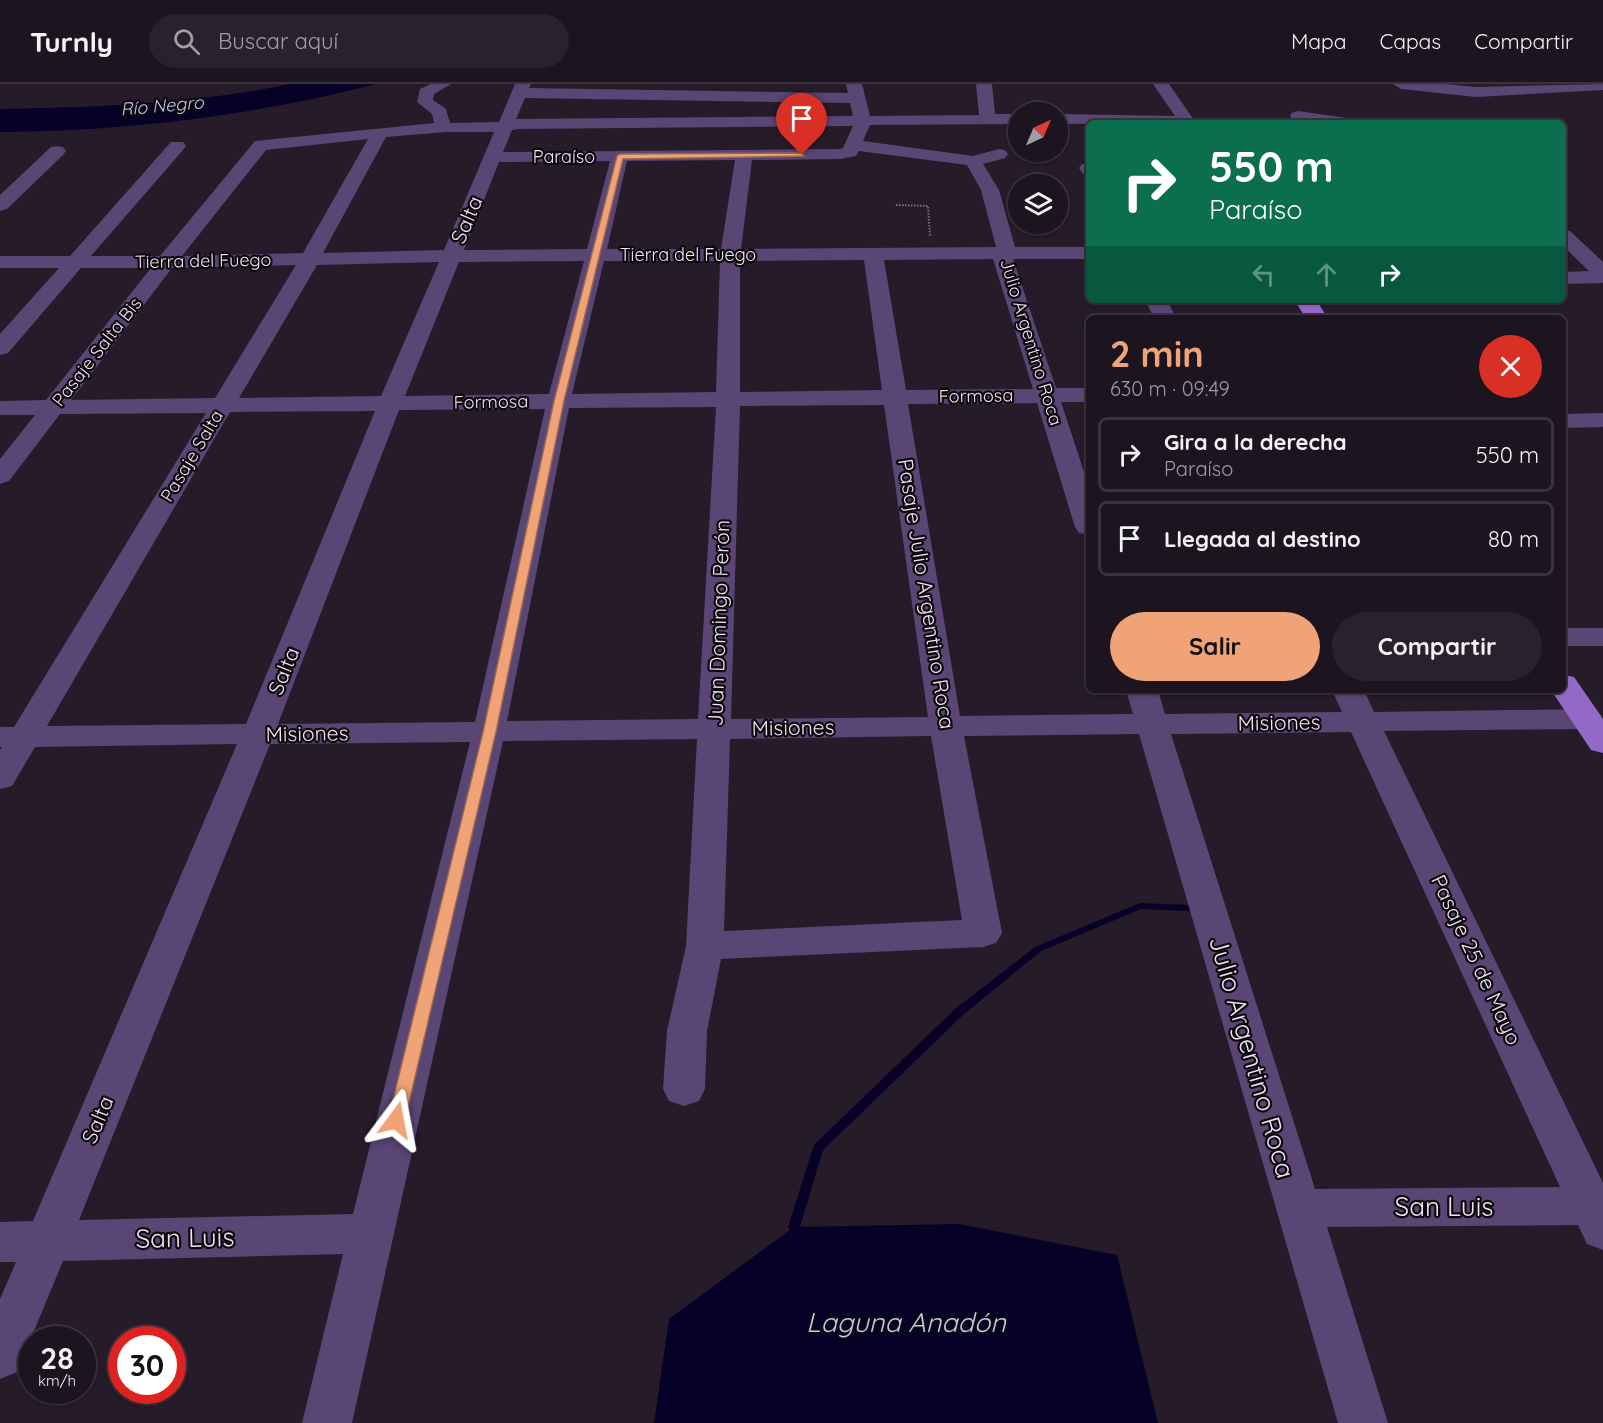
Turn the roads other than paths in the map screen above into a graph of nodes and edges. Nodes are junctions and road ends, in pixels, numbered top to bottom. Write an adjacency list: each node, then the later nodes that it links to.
1 (443, 84): 19 (street)
2 (984, 84): 11 (street)
3 (1152, 84): 4 (street)
4 (1161, 84): 15 (street)
5 (1410, 84): 6 (street)
6 (1603, 85)
7 (522, 89): 8 (street); 21 (street, Salta)
8 (835, 91): 9 (street); 17 (street)
9 (855, 91): 18 (street)
10 (1298, 116): 16 (street)
11 (987, 119): 12 (street); 18 (street)
12 (1008, 119)
13 (1068, 119): 14 (street)
14 (1101, 120)
15 (1186, 120)
16 (1326, 120)
17 (840, 122): 18 (street); 21 (street)
18 (862, 122): 23 (street)
19 (443, 128): 20 (street); 21 (street)
20 (380, 132): 37 (street, Pasaje Salta); 40 (street, Pasaje Salta Bis)
21 (498, 142): 26 (street, Paraíso); 35 (street, Salta)
22 (177, 146): 39 (street)
23 (852, 149): 27 (street, Paraíso); 28 (street, Paraíso)
24 (57, 151): 29 (street)
25 (999, 154): 28 (street)
26 (620, 156): 27 (street, Paraíso); 36 (street)
27 (744, 156): 31 (street, Juan Domingo Perón)
28 (973, 161): 33 (street, Julio Argentino Roca)
29 (0, 205)
30 (1566, 238): 41 (street)
31 (730, 254): 32 (street, Tierra del Fuego); 36 (street, Tierra del Fuego); 47 (street, Juan Domingo Perón)
32 (873, 254): 33 (street, Tierra del Fuego); 46 (street, Pasaje Julio Argentino Roca)
33 (1001, 254): 34 (street, Tierra del Fuego); 45 (street, Julio Argentino Roca)
34 (1086, 254)
35 (451, 256): 36 (street, Tierra del Fuego); 37 (street, Tierra del Fuego); 49 (street, Salta)
36 (595, 256): 48 (street)
37 (310, 258): 40 (street, Tierra del Fuego); 50 (street, Pasaje Salta)
38 (0, 262): 39 (street, Tierra del Fuego)
39 (77, 262): 40 (street, Tierra del Fuego); 43 (street)
40 (166, 262): 51 (street, Pasaje Salta Bis)
41 (1603, 275): 42 (street)
42 (1566, 278)
43 (0, 348)
44 (1086, 395): 45 (street, Formosa)
45 (1046, 396): 46 (street, Formosa); 56 (street, Julio Argentino Roca)
46 (895, 397): 47 (street, Formosa); 62 (street, Pasaje Julio Argentino Roca)
47 (728, 399): 48 (street, Formosa); 63 (street, Juan Domingo Perón)
48 (559, 401): 49 (street, Formosa); 65 (street)
49 (390, 403): 50 (street, Formosa); 66 (street, Salta)
50 (222, 405): 51 (street, Formosa); 67 (street, Pasaje Salta)
51 (55, 407): 52 (street, Formosa); 55 (street, Pasaje Salta Bis)
52 (0, 408)
53 (1603, 420): 54 (street)
54 (1566, 421)
55 (0, 476)
56 (1086, 518)
57 (1566, 637): 58 (street)
58 (1603, 637)
59 (1566, 688): 64 (main road)
60 (1356, 706): 61 (street, Misiones); 64 (street, Misiones); 72 (street, Pasaje 25 de Mayo)
61 (1148, 707): 62 (street, Misiones); 71 (street, Julio Argentino Roca)
62 (946, 727): 63 (street, Misiones); 69 (street, Pasaje Julio Argentino Roca)
63 (715, 729): 65 (street, Misiones); 69 (street, Juan Domingo Perón)
64 (1595, 731)
65 (489, 732): 66 (street, Misiones); 73 (street)
66 (258, 735): 67 (street, Misiones); 74 (street, Salta)
67 (12, 737): 68 (street, Pasaje Salta)
68 (0, 778)
69 (705, 946): 70 (street, Juan Domingo Perón)
70 (684, 1089)
71 (1297, 1208): 72 (street, San Luis); 78 (street, Julio Argentino Roca)
72 (1597, 1218)
73 (369, 1234): 74 (street, San Luis); 77 (street)
74 (48, 1240): 75 (street, San Luis); 76 (street, Salta)
75 (0, 1242)
76 (0, 1356)
77 (327, 1423)
78 (1363, 1423)

